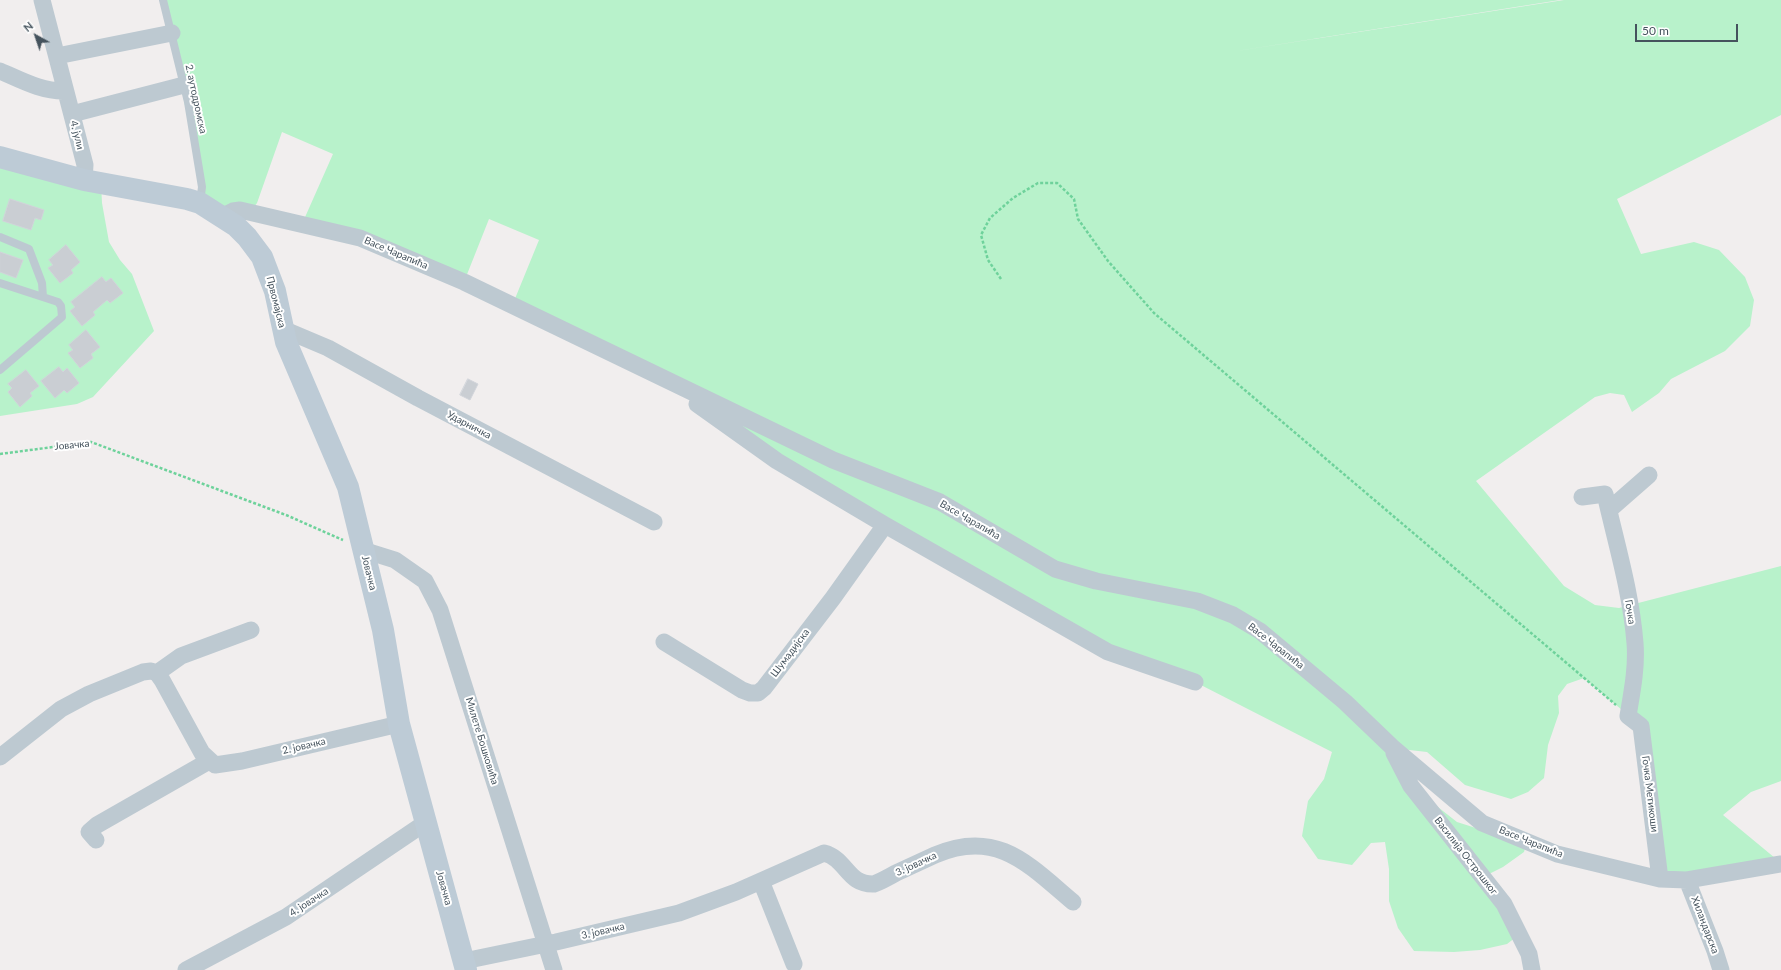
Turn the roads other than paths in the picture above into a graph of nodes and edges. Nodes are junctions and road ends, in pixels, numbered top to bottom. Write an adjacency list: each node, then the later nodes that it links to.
1 (42, 0): 4 (street, 4. јули)
2 (163, 0): 3 (lane, 2. аутодромска)
3 (172, 33): 4 (street); 6 (lane, 2. аутодромска)
4 (57, 56): 7 (street, 4. јули)
5 (0, 72): 7 (street)
6 (184, 85): 8 (street); 11 (lane, 2. аутодромска)
7 (66, 91): 8 (street, 4. јули)
8 (72, 114): 10 (street, 4. јули)
9 (0, 157): 10 (main road, Првомајска)
10 (84, 180): 11 (main road, Првомајска)
11 (200, 203): 12 (main road, Првомајска)
12 (223, 216): 16 (main road, Првомајска); 18 (street, Васе Чарапића)
13 (0, 237): 15 (lane)
14 (0, 283): 15 (lane)
15 (43, 297): 17 (lane)
16 (283, 329): 22 (street, Ударничка); 24 (main road, Првомајска)
17 (0, 370)
18 (658, 376): 23 (street); 31 (street, Васе Чарапића)
19 (1649, 475): 21 (street)
20 (1582, 497): 21 (street, Гочка)
21 (1609, 510): 29 (street, Гочка)
22 (654, 522)
23 (885, 525): 26 (street, Шумадијска); 28 (street)
24 (363, 550): 30 (main road, Јовачка); 41 (street, Милете Бошковића)
25 (251, 630): 27 (street)
26 (664, 642)
27 (157, 673): 32 (street); 33 (street)
28 (1195, 682)
29 (1628, 716): 37 (street, Гочка Метикоши)
30 (399, 724): 33 (street, 2. јовачка); 34 (main road, Јовачка)
31 (1392, 747): 37 (street, Васе Чарапића); 46 (street, Василија Острошког)
32 (0, 757)
33 (209, 761): 35 (street)
34 (425, 823): 43 (main road, Јовачка); 44 (street, 4. јовачка)
35 (96, 840)
36 (1781, 864): 38 (street)
37 (1660, 879): 38 (street, Васе Чарапића)
38 (1687, 880): 47 (street, Хиландарска)
39 (761, 881): 40 (street, 3. јовачка); 41 (street, 3. јовачка); 42 (street)
40 (1073, 902)
41 (545, 944): 43 (street, 3. јовачка); 45 (street, Милете Бошковића)
42 (794, 964)
43 (465, 965)
44 (186, 970)
45 (554, 970)
46 (1532, 970)
47 (1720, 970)

